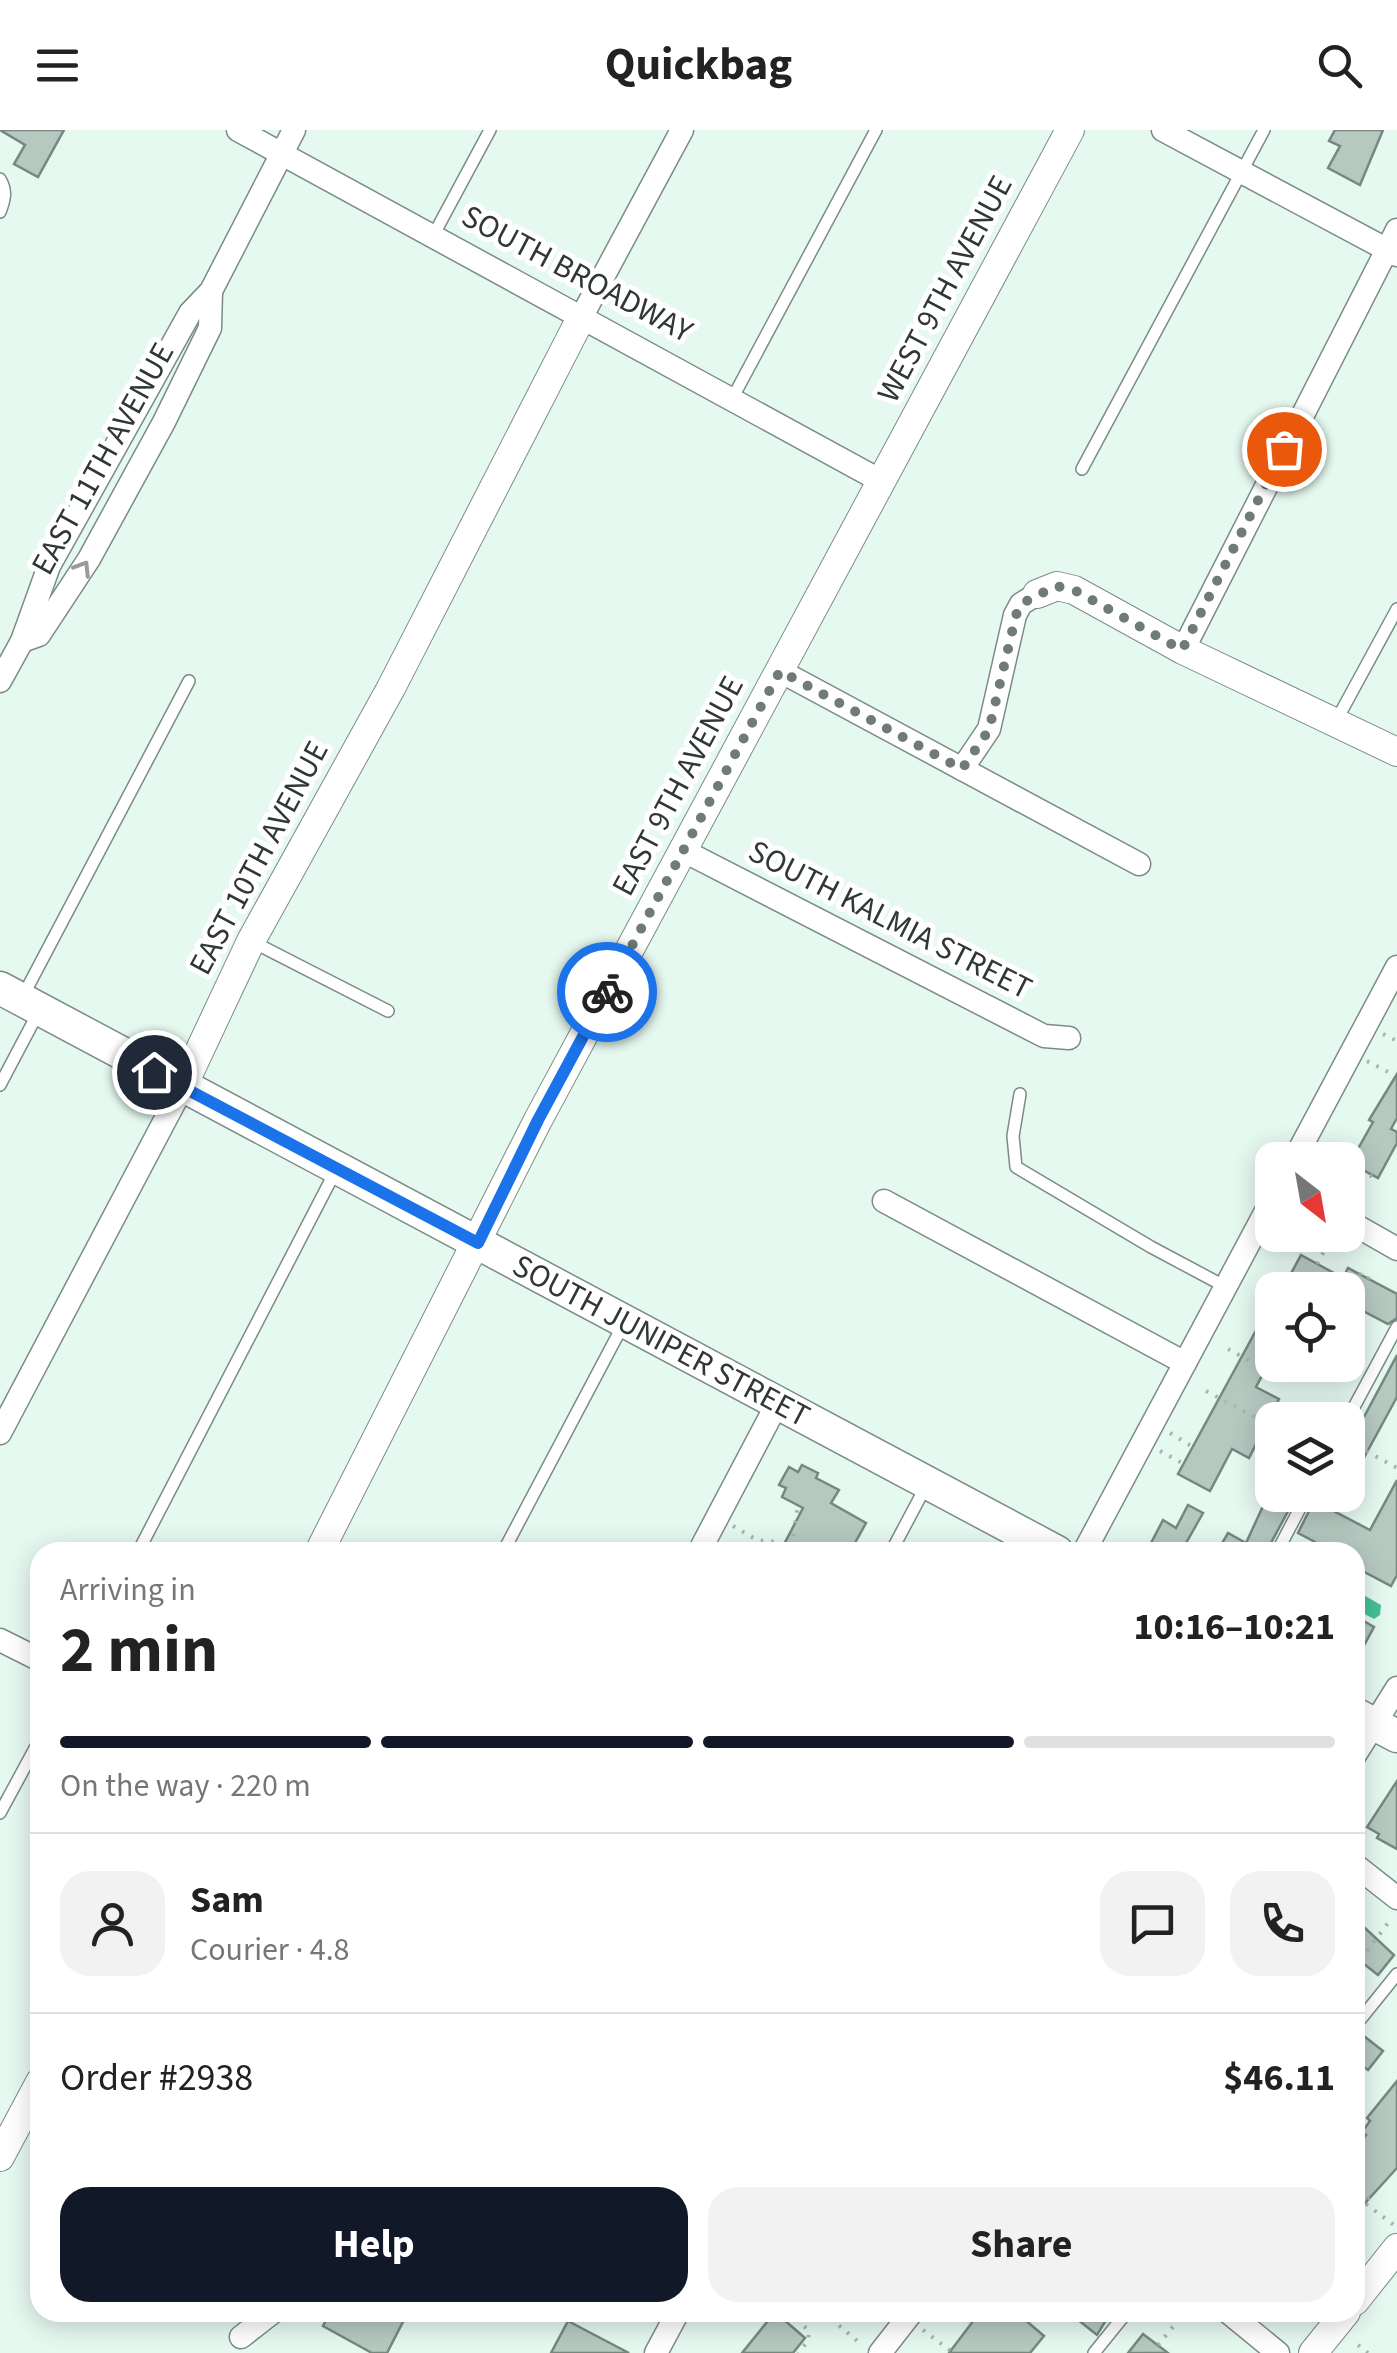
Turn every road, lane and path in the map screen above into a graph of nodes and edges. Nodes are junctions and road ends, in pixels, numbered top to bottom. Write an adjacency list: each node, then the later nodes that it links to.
1 (238, 130): 9 (street, SOUTH BROADWAY)
2 (294, 130): 9 (street, EAST 11TH AVENUE)
3 (490, 130): 13 (lane)
4 (682, 130): 15 (street)
5 (876, 130): 16 (lane)
6 (1070, 130): 18 (street, WEST 9TH AVENUE)
7 (1163, 130): 10 (street)
8 (1264, 130): 10 (lane)
9 (282, 153): 13 (street, SOUTH BROADWAY); 23 (street, EAST 11TH AVENUE)
10 (1241, 172): 14 (street); 17 (lane)
11 (0, 179): 12 (lane)
12 (0, 212)
13 (433, 236): 15 (street, SOUTH BROADWAY)
14 (1393, 244): 21 (street)
15 (582, 316): 16 (street, SOUTH BROADWAY); 30 (street, EAST 10TH AVENUE)
16 (732, 398): 18 (street, SOUTH BROADWAY)
17 (1082, 469)
18 (881, 481): 22 (street, EAST 9TH AVENUE)
19 (1037, 594): 21 (street); 27 (street)
20 (1397, 608): 25 (lane)
21 (1182, 650): 25 (street)
22 (780, 671): 27 (street); 28 (street, EAST 9TH AVENUE)
23 (0, 681)
24 (189, 681): 32 (lane)
25 (1335, 723): 26 (street)
26 (1397, 752)
27 (962, 769): 29 (street)
28 (684, 851): 34 (street, SOUTH KALMIA STREET); 47 (street, EAST 9TH AVENUE)
29 (1139, 864)
30 (251, 941): 33 (lane); 38 (street, EAST 10TH AVENUE)
31 (1397, 967): 40 (street)
32 (20, 999): 37 (lane); 38 (main road, SOUTH JUNIPER STREET)
33 (388, 1011)
34 (1069, 1038)
35 (1379, 1067): 36 (path)
36 (1394, 1075)
37 (0, 1084)
38 (182, 1088): 41 (main road, SOUTH JUNIPER STREET); 69 (street, EAST 10TH AVENUE)
39 (1020, 1094): 55 (lane)
40 (1304, 1142)
41 (337, 1169): 47 (main road, SOUTH JUNIPER STREET); 81 (lane)
42 (1365, 1174): 43 (path)
43 (1377, 1179)
44 (884, 1201): 59 (street)
45 (1365, 1230): 48 (street)
46 (1255, 1232): 55 (street)
47 (478, 1243): 56 (main road, SOUTH JUNIPER STREET); 82 (street, EAST 9TH AVENUE)
48 (1397, 1248)
49 (1324, 1252): 50 (path)
50 (1317, 1264)
51 (1365, 1266): 53 (path)
52 (1373, 1270): 54 (path)
53 (1362, 1272)
54 (1368, 1279)
55 (1226, 1287): 59 (street)
56 (624, 1322): 62 (main road, SOUTH JUNIPER STREET); 83 (lane)
57 (1397, 1327): 63 (lane)
58 (1228, 1349): 60 (path)
59 (1185, 1363): 88 (street)
60 (1255, 1364)
61 (1206, 1391): 64 (path)
62 (778, 1402): 76 (main road, SOUTH JUNIPER STREET); 84 (street)
63 (1357, 1402)
64 (1234, 1406): 65 (path); 66 (path)
65 (1246, 1412): 67 (path); 68 (path)
66 (1229, 1413)
67 (1255, 1417)
68 (1242, 1420)
69 (0, 1433)
70 (1180, 1439): 71 (path)
71 (1194, 1446)
72 (1365, 1450): 75 (path)
73 (1170, 1456): 74 (path)
74 (1184, 1464)
75 (1397, 1468)
76 (928, 1483): 86 (lane); 87 (main road, SOUTH JUNIPER STREET)
77 (799, 1509): 80 (path)
78 (1299, 1512): 89 (lane)
79 (733, 1526): 85 (path)
80 (793, 1536)
81 (143, 1542)
82 (324, 1542)
83 (508, 1542)
84 (704, 1542)
85 (776, 1542)
86 (896, 1542)
87 (1039, 1542)
88 (1089, 1542)
89 (1282, 1542)
90 (0, 1640): 91 (street)
91 (30, 1655)
92 (1397, 1688): 93 (street)
93 (1376, 1725)
94 (30, 1757): 95 (lane)
95 (0, 1813)
96 (1365, 1872): 97 (street)
97 (1397, 1898)
98 (1397, 1912): 99 (path)
99 (1365, 1952)
100 (1397, 1974): 101 (lane)
101 (1365, 2014)
102 (30, 2101): 103 (street)
103 (0, 2157)
104 (1371, 2195): 105 (path)
105 (1366, 2204): 106 (path)
106 (1397, 2227)
107 (1397, 2248): 108 (street)
108 (1365, 2288)
109 (261, 2322): 119 (street)
110 (673, 2322): 123 (street)
111 (800, 2322): 124 (path)
112 (836, 2322): 125 (path)
113 (904, 2322): 125 (street)
114 (918, 2322): 122 (path)
115 (1119, 2322): 126 (lane)
116 (1177, 2322): 121 (path)
117 (1240, 2322): 127 (street)
118 (1338, 2322): 128 (street)
119 (241, 2338)
120 (1358, 2345): 129 (path)
121 (1158, 2346)
122 (951, 2351)
123 (656, 2353)
124 (799, 2353)
125 (876, 2353)
126 (1094, 2353)
127 (1278, 2353)
128 (1313, 2353)
129 (1368, 2353)

